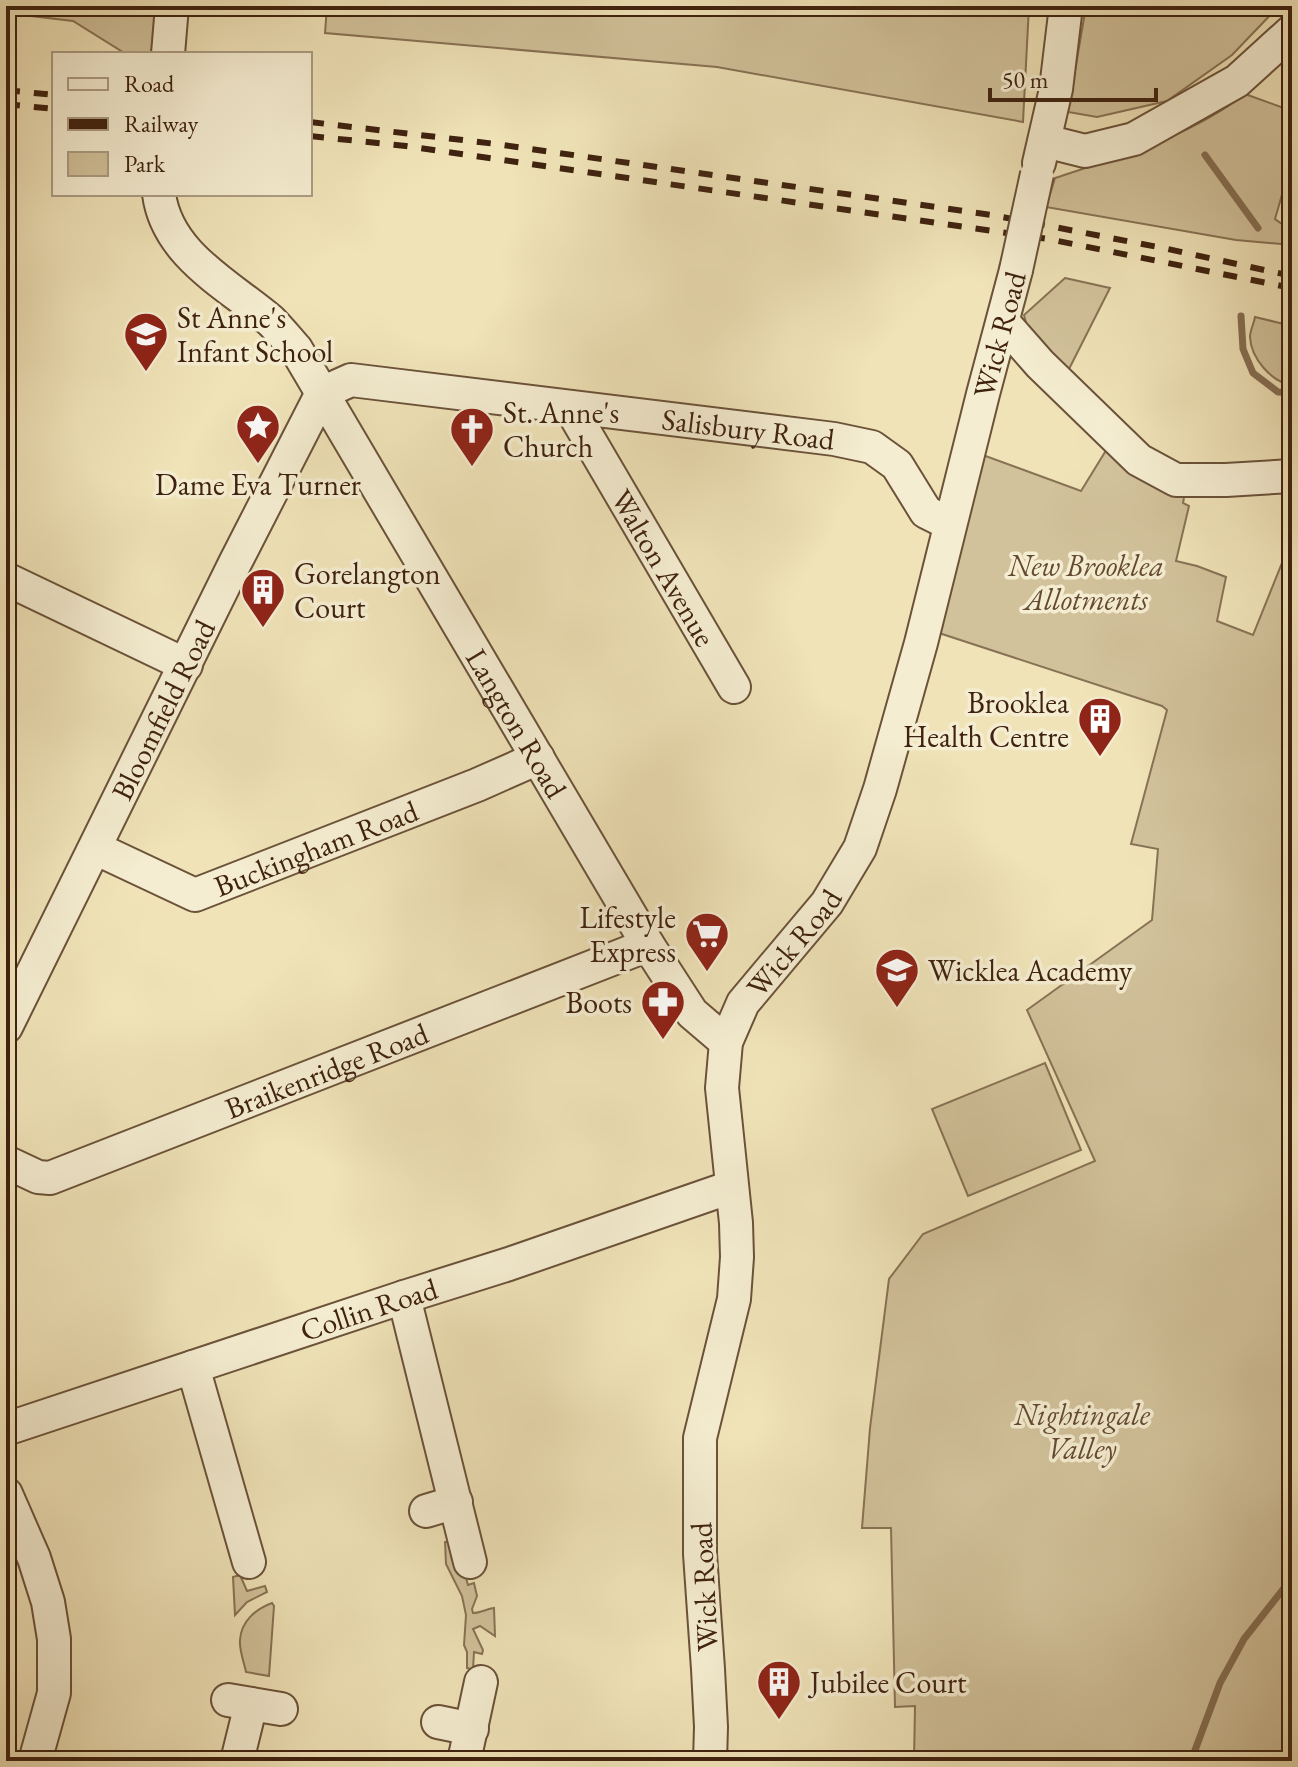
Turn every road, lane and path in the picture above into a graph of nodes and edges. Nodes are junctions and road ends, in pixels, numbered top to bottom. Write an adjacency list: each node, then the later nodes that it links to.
1 (1066, 6): 3 (street, Wick Road)
2 (1292, 31): 3 (street)
3 (1045, 141): 5 (street, Wick Road, bridge)
4 (159, 196): 6 (street, Langton Road)
5 (1003, 322): 8 (street); 9 (street, Wick Road)
6 (322, 393): 7 (street, Salisbury Road); 11 (street, Bloomfield Road); 13 (street, Langton Road)
7 (570, 407): 9 (street, Salisbury Road); 12 (street, Walton Avenue)
8 (1292, 476)
9 (950, 524): 17 (street, Wick Road)
10 (6, 579): 11 (street)
11 (186, 665): 14 (street, Bloomfield Road)
12 (734, 687)
13 (538, 758): 14 (street, Buckingham Road); 15 (street, Langton Road)
14 (95, 848): 16 (street, Bloomfield Road)
15 (648, 945): 17 (street, Langton Road); 18 (street, Braikenridge Road)
16 (6, 1027)
17 (726, 1042): 19 (street, Wick Road)
18 (6, 1162)
19 (731, 1187): 20 (street, Collin Road); 35 (street, Wick Road)
20 (404, 1297): 21 (street, Collin Road); 24 (street)
21 (193, 1367): 22 (street, Collin Road); 26 (street)
22 (6, 1429)
23 (6, 1494): 32 (street)
24 (456, 1502): 25 (street); 27 (street)
25 (426, 1511)
26 (248, 1562)
27 (470, 1562)
28 (481, 1682): 31 (street)
29 (253, 1704): 33 (street)
30 (438, 1722): 31 (street)
31 (472, 1729): 34 (street)
32 (35, 1761)
33 (237, 1761)
34 (464, 1761)
35 (710, 1761)

